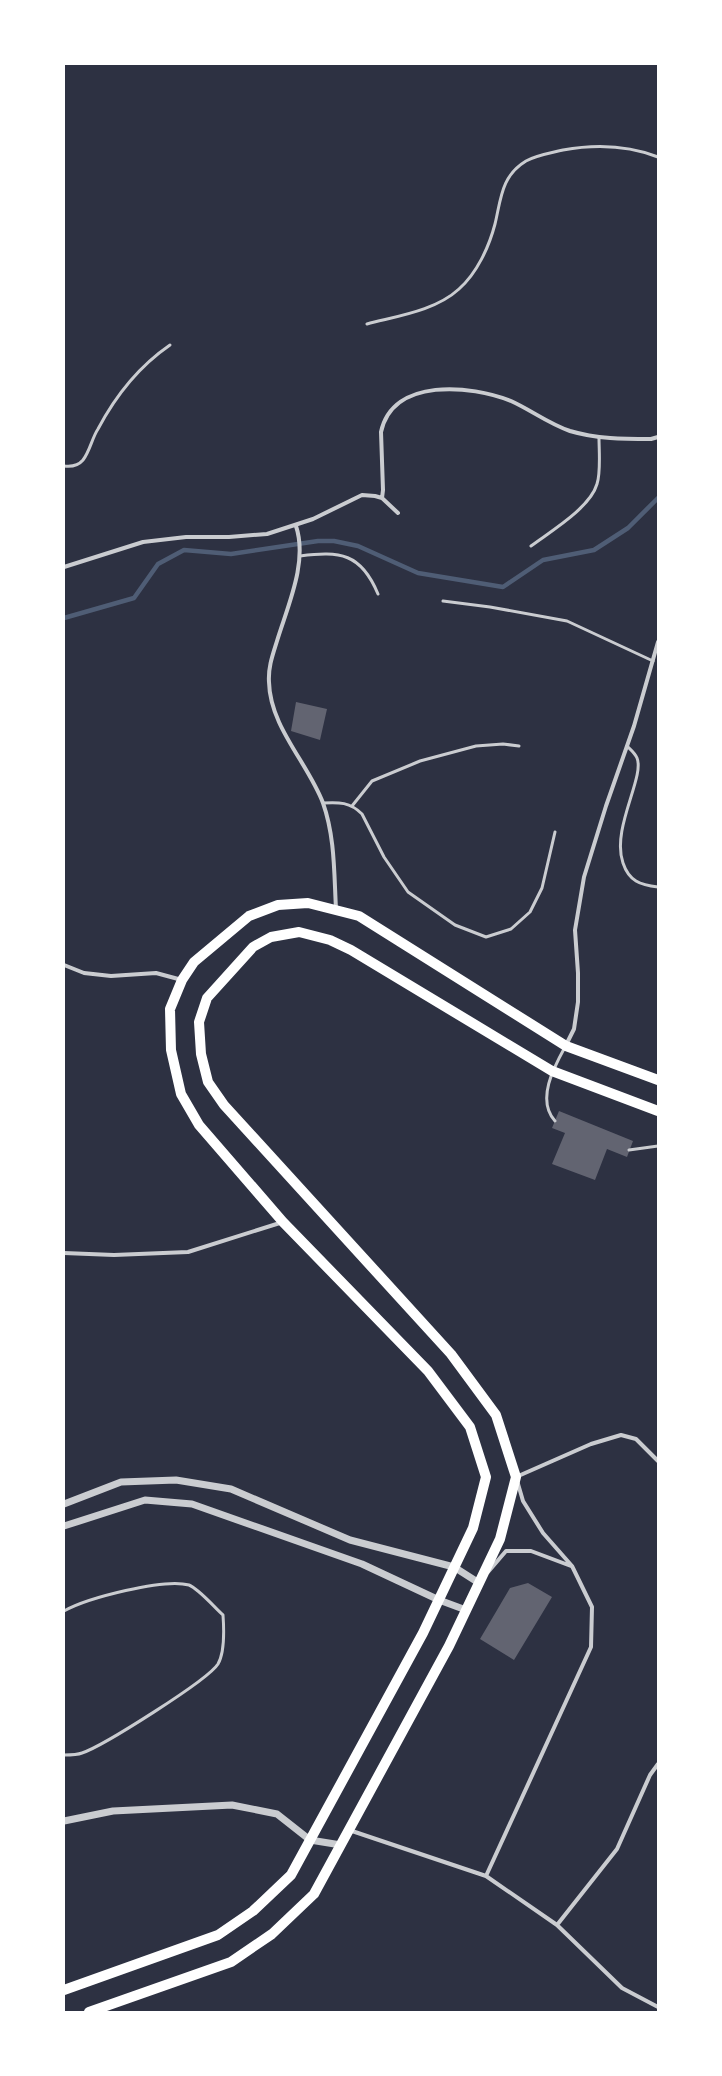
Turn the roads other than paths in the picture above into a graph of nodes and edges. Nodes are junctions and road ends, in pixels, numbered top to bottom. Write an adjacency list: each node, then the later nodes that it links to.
1 (658, 157): 2 (lane)
2 (367, 324)
3 (170, 345): 6 (lane)
4 (658, 437): 5 (street)
5 (599, 438): 7 (street); 10 (lane)
6 (64, 466)
7 (382, 498): 8 (street); 9 (street)
8 (398, 513)
9 (296, 526): 11 (street); 12 (street)
10 (531, 546)
11 (300, 556): 13 (lane); 19 (street)
12 (64, 567)
13 (378, 594)
14 (443, 601): 16 (lane)
15 (658, 642): 16 (street)
16 (653, 661): 18 (street)
17 (519, 746): 20 (lane)
18 (627, 746): 22 (lane); 26 (street)
19 (323, 803): 20 (lane); 23 (street)
20 (352, 806): 21 (lane)
21 (555, 832)
22 (658, 887)
23 (336, 909): 25 (main road); 26 (main road)
24 (64, 965): 25 (street)
25 (182, 980): 33 (main road)
26 (566, 1046): 27 (lane); 28 (main road)
27 (552, 1071): 29 (main road); 30 (lane); 36 (main road)
28 (658, 1080)
29 (658, 1112)
30 (555, 1121)
31 (658, 1146): 32 (lane)
32 (630, 1150)
33 (283, 1222): 34 (street); 40 (main road)
34 (64, 1253)
35 (658, 1461): 36 (street)
36 (516, 1478): 39 (street); 41 (main road)
37 (64, 1504): 40 (street)
38 (64, 1526): 42 (street)
39 (572, 1566): 41 (street); 51 (street)
40 (454, 1567): 41 (street); 42 (main road)
41 (479, 1583): 43 (main road)
42 (439, 1600): 43 (street); 49 (main road)
43 (466, 1610): 48 (main road)
44 (64, 1611): 45 (lane)
45 (64, 1755)
46 (658, 1764): 52 (street)
47 (64, 1821): 49 (street)
48 (349, 1830): 50 (main road); 51 (street)
49 (310, 1840): 50 (street); 53 (main road)
50 (341, 1845): 55 (main road)
51 (486, 1876): 52 (street)
52 (557, 1925): 54 (street)
53 (64, 1990)
54 (658, 2007)
55 (89, 2012)

